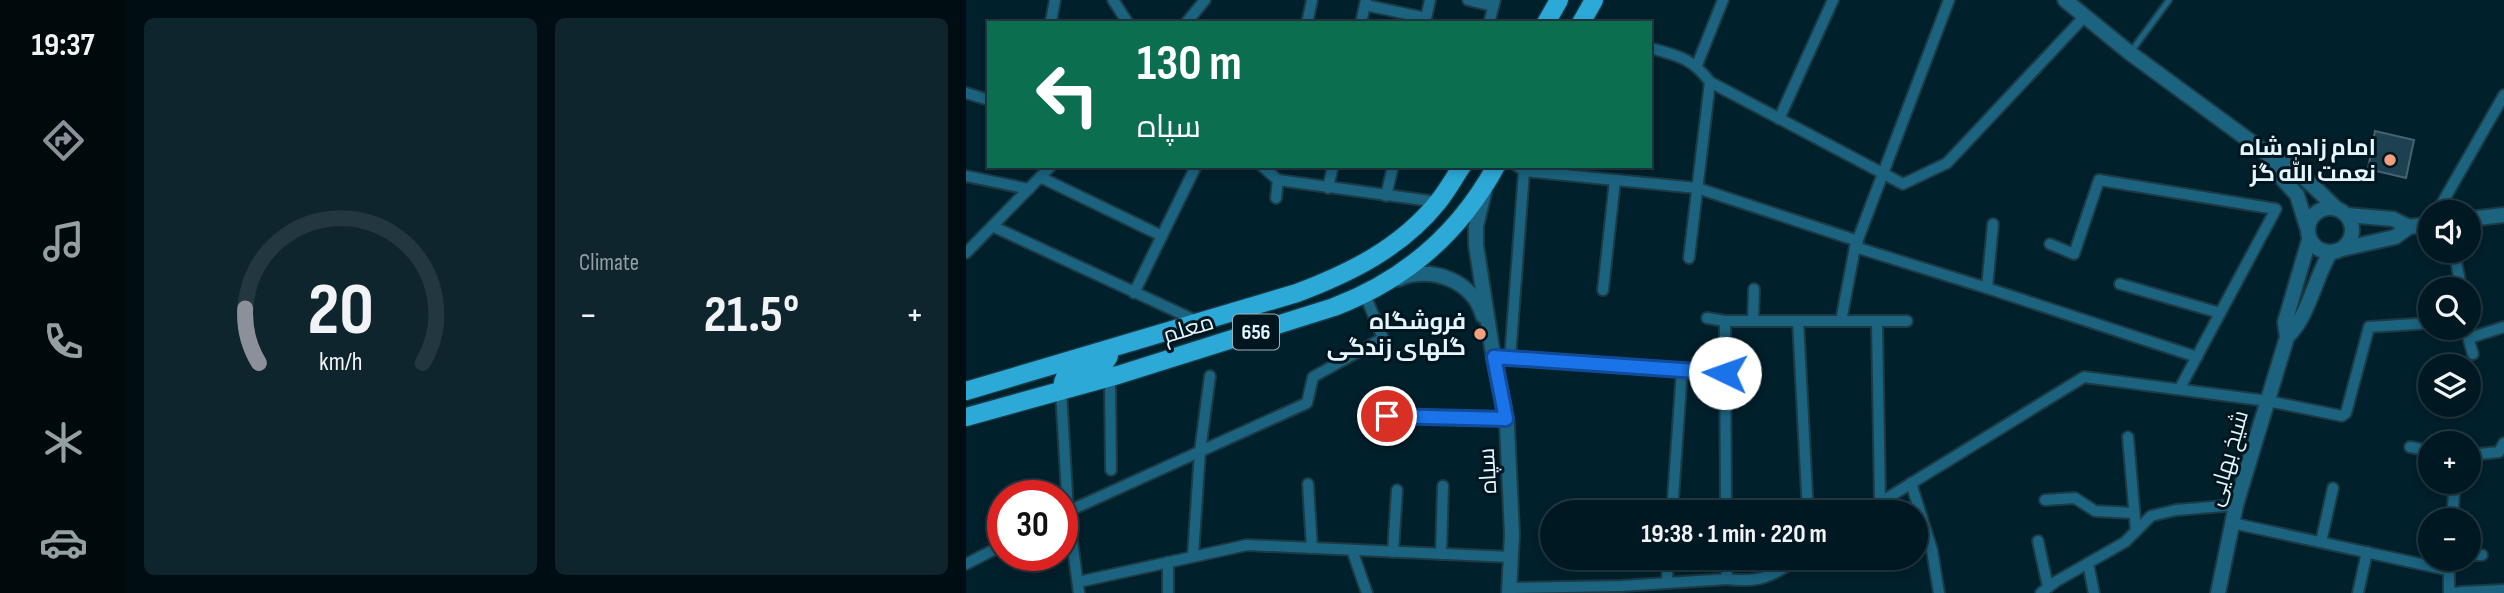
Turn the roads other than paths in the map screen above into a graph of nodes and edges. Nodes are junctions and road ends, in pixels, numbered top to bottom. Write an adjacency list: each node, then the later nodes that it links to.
1 (1055, 0): 18 (street)
2 (1113, 0): 19 (street)
3 (1205, 0): 20 (street)
4 (1312, 0): 21 (street)
5 (1430, 0): 17 (street)
6 (1468, 0): 15 (street)
7 (1559, 0): 24 (main road)
8 (1594, 0): 25 (main road)
9 (1723, 0): 28 (street)
10 (1833, 0): 33 (street)
11 (1949, 0): 43 (street)
12 (2064, 0): 16 (street)
13 (2169, 0): 27 (lane)
14 (1366, 2): 17 (street); 22 (street)
15 (1494, 3): 23 (street)
16 (2085, 16): 27 (street); 43 (street)
17 (1425, 20)
18 (1051, 21)
19 (1127, 21)
20 (1188, 21)
21 (1307, 21)
22 (1361, 21)
23 (1490, 21)
24 (1547, 21)
25 (1582, 21)
26 (1652, 49): 28 (street)
27 (2130, 53): 34 (street)
28 (1697, 65): 29 (street)
29 (1710, 82): 33 (street); 50 (street)
30 (966, 93): 32 (street)
31 (2504, 95): 53 (street)
32 (987, 99)
33 (1779, 119): 43 (street)
34 (2269, 155): 55 (street); 62 (street)
35 (1049, 168): 45 (street)
36 (1195, 168): 63 (street)
37 (1332, 168): 49 (street)
38 (1393, 168): 51 (street)
39 (1461, 168): 54 (main road, معلم / 656)
40 (1495, 168): 47 (main road, معلم / 656)
41 (1521, 168): 46 (street); 95 (street)
42 (1274, 174): 49 (street); 52 (street)
43 (1884, 175): 64 (street)
44 (966, 176): 48 (street)
45 (1040, 177): 48 (street); 63 (street)
46 (1615, 180): 50 (street); 73 (street)
47 (1486, 184): 69 (main road, معلم / 656); 92 (street)
48 (1029, 188): 59 (street)
49 (1328, 188): 51 (street)
50 (1697, 188): 64 (street); 68 (street)
51 (1386, 197): 54 (street)
52 (1276, 198)
53 (2444, 200)
54 (1438, 202): 84 (main road, معلم / 656)
55 (2341, 212): 61 (street); 62 (street); 66 (street)
56 (2504, 215): 57 (street)
57 (2481, 218)
58 (1993, 224): 71 (street)
59 (992, 226): 67 (street); 74 (street)
60 (2418, 226): 61 (street)
61 (2409, 227): 66 (street)
62 (2308, 233): 66 (street); 89 (street, شیخ بهایی)
63 (1162, 236): 74 (street)
64 (1857, 244): 71 (street); 81 (street)
65 (2050, 244): 76 (street)
66 (2336, 251): 89 (street, شیخ بهایی)
67 (966, 253)
68 (1689, 258)
69 (1387, 284): 75 (main road, معلم / 656); 92 (street)
70 (2120, 284): 76 (street)
71 (1987, 288): 94 (street)
72 (1754, 289): 79 (street)
73 (1602, 290)
74 (1134, 293): 84 (street)
75 (1365, 295): 98 (main road, معلم / 656); 111 (street)
76 (2220, 313): 94 (street)
77 (1707, 318): 78 (street)
78 (1726, 321): 79 (street); 97 (street)
79 (1753, 321): 80 (street)
80 (1798, 321): 81 (street); 122 (street)
81 (1841, 321): 83 (street)
82 (1907, 321): 83 (street)
83 (1877, 322): 123 (street)
84 (1201, 323): 87 (main road, معلم / 656)
85 (2418, 324): 103 (street)
86 (2504, 327): 88 (street)
87 (1175, 329): 91 (main road, معلم / 656); 98 (main road)
88 (2481, 331)
89 (2287, 337): 103 (street, شیخ بهایی)
90 (2469, 340): 93 (street)
91 (1112, 348): 101 (main road); 102 (main road, معلم / 656)
92 (1493, 352): 95 (street); 106 (street, سپاه)
93 (2473, 354)
94 (2197, 357): 100 (street)
95 (1510, 358): 96 (street)
96 (1682, 370): 97 (street); 120 (street)
97 (1725, 373): 121 (street)
98 (1114, 376): 101 (main road, معلم / 656); 113 (street)
99 (1210, 376): 111 (street)
100 (2180, 388): 103 (street); 115 (street)
101 (1063, 390): 105 (main road, معلم / 656); 114 (street)
102 (966, 391)
103 (2268, 401): 126 (street, شیخ بهایی)
104 (1387, 416): 106 (street)
105 (966, 417)
106 (1506, 419): 140 (street, سپاه)
107 (2129, 438): 128 (street)
108 (2504, 443): 112 (street)
109 (2410, 447): 110 (street)
110 (2418, 449)
111 (1200, 451): 127 (street); 139 (street)
112 (2481, 453)
113 (1111, 470)
114 (1064, 480)
115 (1910, 483): 124 (street); 159 (street)
116 (1308, 484): 133 (street)
117 (1443, 485): 138 (street)
118 (2333, 488): 132 (street)
119 (1397, 490): 135 (street)
120 (1673, 500)
121 (1726, 500)
122 (1807, 500)
123 (1880, 500)
124 (1883, 500)
125 (2045, 500): 128 (street)
126 (2236, 505): 129 (street, شیخ بهایی); 130 (street)
127 (1078, 506)
128 (2134, 513): 130 (street)
129 (2232, 523): 132 (street); 161 (street, شیخ بهایی)
130 (2136, 531): 143 (street)
131 (2038, 541): 153 (street)
132 (2321, 542): 136 (street)
133 (1312, 548): 134 (street); 139 (street)
134 (1352, 550): 135 (street); 158 (street)
135 (1393, 552): 138 (street)
136 (2367, 552): 141 (street); 162 (street)
137 (987, 553): 144 (street)
138 (1441, 554): 140 (street)
139 (1193, 556): 142 (street)
140 (1511, 557): 155 (street, سپاه)
141 (2418, 560)
142 (1168, 562): 151 (street); 157 (street)
143 (2088, 563): 153 (street); 160 (street)
144 (966, 564)
145 (1668, 570): 150 (street)
146 (1727, 570): 149 (street)
147 (1782, 570): 149 (street)
148 (2448, 571): 156 (street)
149 (1727, 579): 150 (street)
150 (1667, 583): 152 (street)
151 (1078, 587)
152 (1607, 590): 155 (street)
153 (2045, 590)
154 (2504, 590): 156 (street)
155 (1509, 591)
156 (2461, 592)
157 (1168, 593)
158 (1367, 593)
159 (1939, 593)
160 (2094, 593)
161 (2218, 593)
162 (2358, 593)

